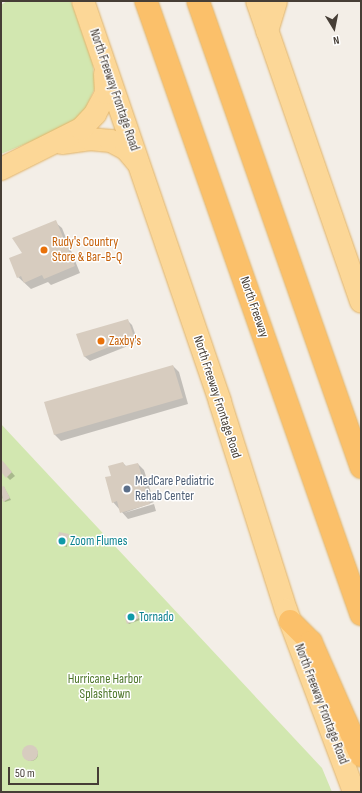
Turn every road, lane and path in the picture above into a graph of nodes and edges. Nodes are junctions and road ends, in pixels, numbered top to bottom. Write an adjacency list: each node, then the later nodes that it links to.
1 (84, 1): 7 (main road, North Freeway Frontage Road)
2 (146, 1): 13 (highway, North Freeway)
3 (198, 1): 12 (highway)
4 (257, 1): 6 (main road)
5 (276, 1): 6 (main road)
6 (267, 31): 11 (main road)
7 (105, 65): 8 (main road); 9 (main road, North Freeway Frontage Road)
8 (55, 144): 9 (main road); 10 (main road)
9 (139, 166): 14 (main road, North Freeway Frontage Road)
10 (1, 169)
11 (361, 302)
12 (361, 467)
13 (361, 614)
14 (290, 621): 15 (highway); 16 (main road, North Freeway Frontage Road)
15 (361, 756)
16 (354, 792)

